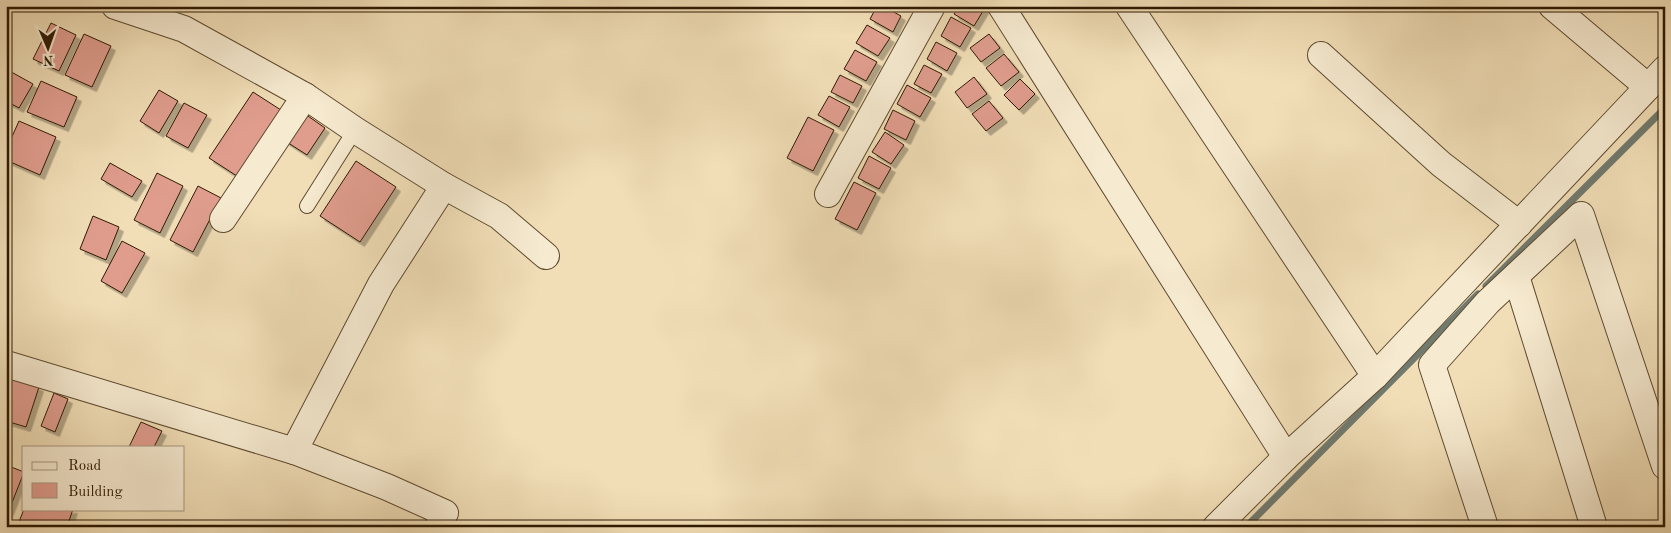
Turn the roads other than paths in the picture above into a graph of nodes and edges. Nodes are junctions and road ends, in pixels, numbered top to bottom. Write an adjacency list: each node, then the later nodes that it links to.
1 (115, 6): 8 (street)
2 (932, 6): 11 (street)
3 (1001, 6): 22 (street)
4 (1129, 6): 20 (street)
5 (1552, 6): 7 (street)
6 (1321, 55): 14 (street)
7 (1656, 78): 14 (street)
8 (305, 96): 9 (street); 13 (street)
9 (355, 130): 10 (street); 12 (lane)
10 (444, 186): 15 (street); 21 (street)
11 (828, 194)
12 (307, 206)
13 (223, 219)
14 (1518, 224): 17 (street)
15 (546, 256)
16 (1516, 276): 18 (street); 23 (street); 27 (street)
17 (1466, 279): 18 (street); 20 (street)
18 (1488, 302): 26 (street)
19 (6, 364): 21 (street)
20 (1375, 376): 22 (street)
21 (294, 450): 24 (street)
22 (1286, 458): 25 (street)
23 (1665, 466)
24 (438, 527)
25 (1216, 527)
26 (1484, 527)
27 (1594, 527)

